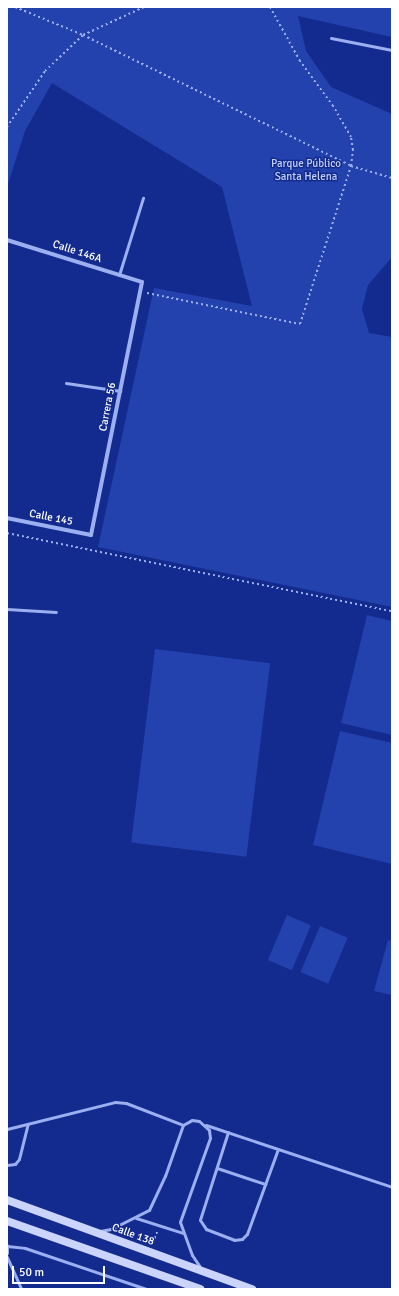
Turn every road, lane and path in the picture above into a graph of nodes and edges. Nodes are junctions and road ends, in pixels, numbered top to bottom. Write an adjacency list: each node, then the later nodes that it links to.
1 (15, 7): 4 (path)
2 (144, 7): 4 (path)
3 (270, 7): 8 (path)
4 (83, 35): 7 (path); 8 (path)
5 (331, 38): 6 (lane)
6 (392, 50)
7 (7, 127)
8 (351, 166): 9 (path); 14 (path)
9 (392, 178)
10 (143, 198): 12 (lane)
11 (7, 240): 12 (street, Calle 146A)
12 (119, 275): 13 (street, Calle 146A)
13 (142, 282): 14 (street, Carrera 56)
14 (140, 292): 16 (street, Carrera 56)
15 (66, 383): 16 (lane)
16 (120, 391): 19 (street, Carrera 56)
17 (7, 518): 19 (street, Calle 145)
18 (7, 533): 21 (path)
19 (91, 535)
20 (7, 610): 22 (lane)
21 (392, 611)
22 (56, 612)
23 (28, 1124): 24 (lane); 26 (lane); 29 (lane)
24 (183, 1125): 25 (lane); 34 (lane)
25 (206, 1125): 27 (lane); 38 (lane)
26 (7, 1129)
27 (228, 1132): 28 (lane); 30 (lane)
28 (278, 1149): 31 (lane); 32 (lane)
29 (7, 1165)
30 (217, 1168): 31 (lane); 31 (lane)
31 (265, 1184)
32 (392, 1188)
33 (7, 1200): 37 (main road, Calle 138)
34 (136, 1218): 36 (lane); 37 (lane)
35 (7, 1221): 46 (main road)
36 (160, 1226): 38 (lane); 40 (path)
37 (92, 1232): 40 (main road, Calle 138)
38 (183, 1234): 43 (lane)
39 (7, 1246): 41 (lane); 45 (lane)
40 (150, 1252): 43 (main road, Calle 138)
41 (7, 1253)
42 (7, 1257): 44 (lane)
43 (202, 1271): 47 (main road, Calle 138)
44 (21, 1289)
45 (146, 1289)
46 (200, 1289)
47 (252, 1289)

